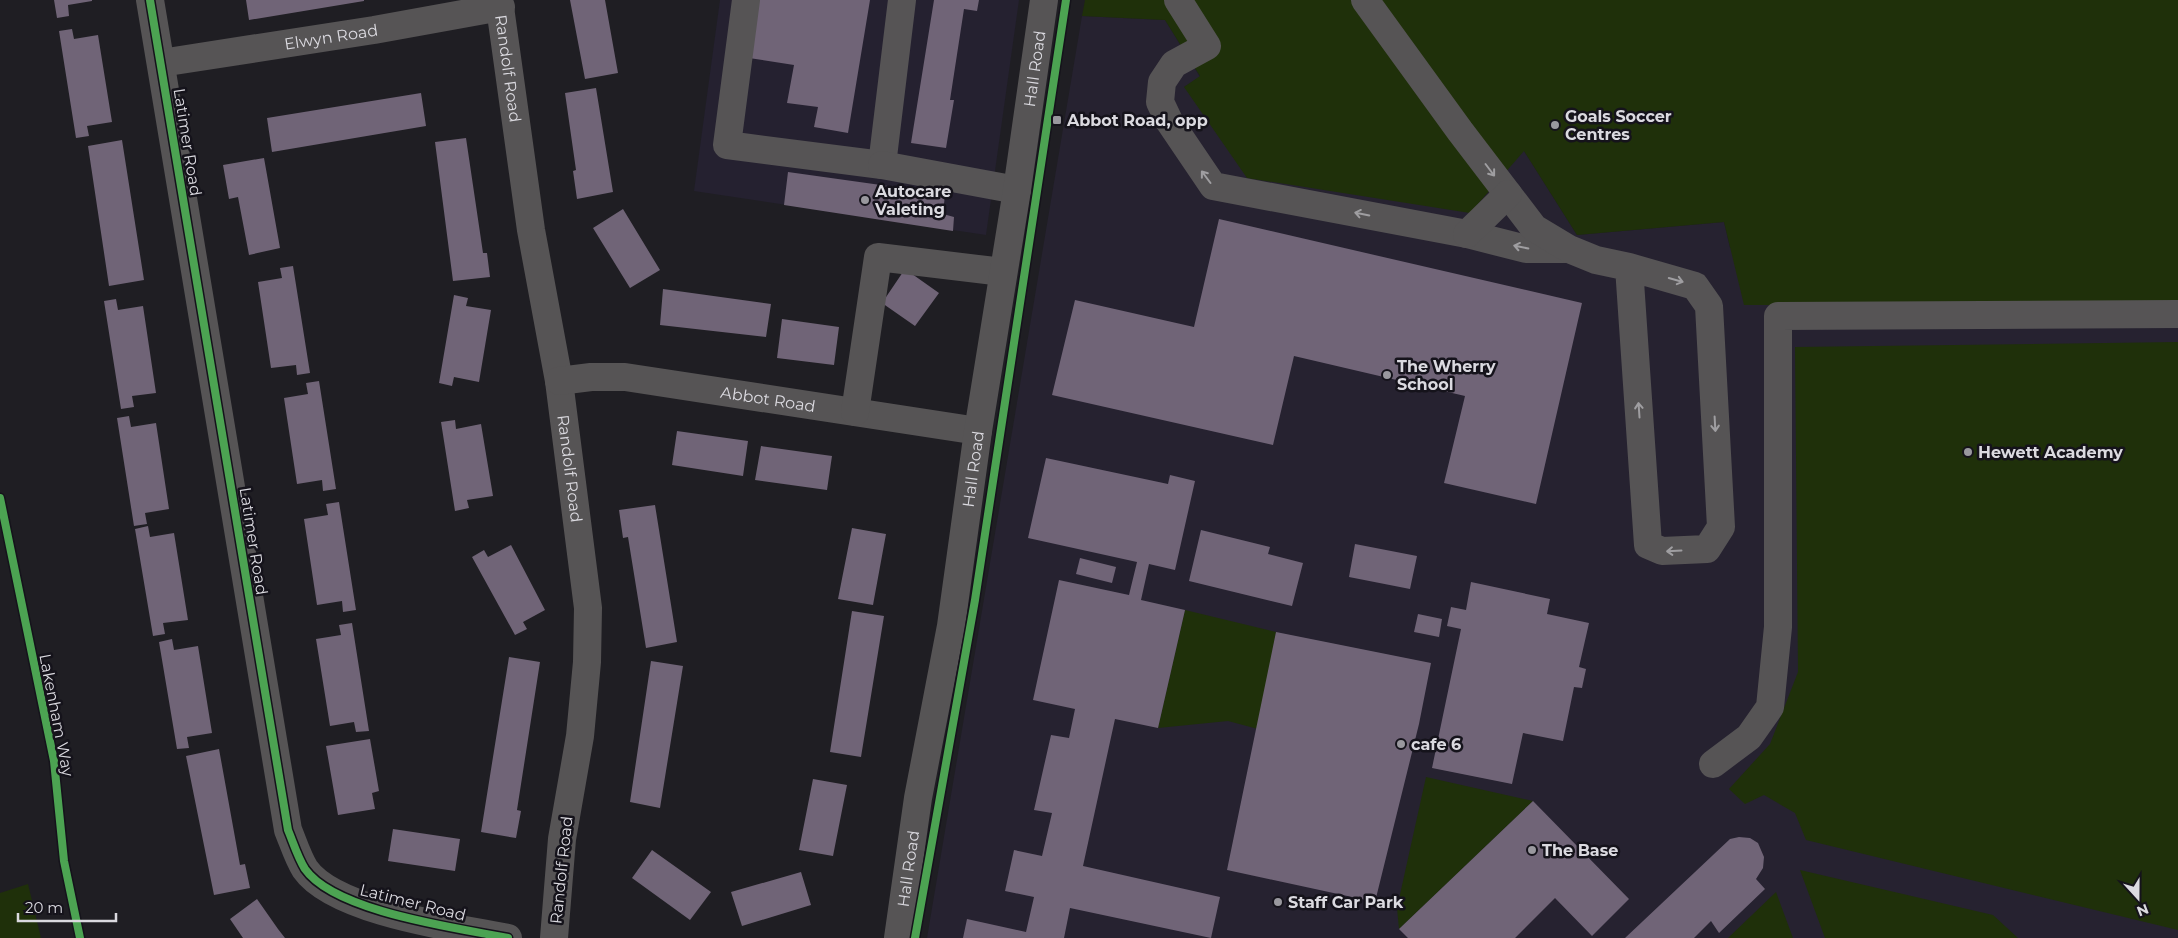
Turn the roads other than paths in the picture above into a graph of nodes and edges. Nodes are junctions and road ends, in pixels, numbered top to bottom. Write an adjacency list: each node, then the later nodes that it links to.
1 (150, 0): 8 (street, Latimer Road)
2 (746, 0): 9 (street)
3 (902, 0): 9 (street)
4 (1044, 0): 10 (street, Hall Road)
5 (1178, 0): 12 (street, one-way to 5)
6 (1366, 0): 11 (street, one-way to 11)
7 (500, 3): 8 (street, Elwyn Road); 17 (street, Randolf Road)
8 (161, 63): 21 (street, Latimer Road)
9 (882, 165): 10 (street)
10 (1017, 190): 15 (street, Hall Road)
11 (1508, 194): 12 (street); 13 (street)
12 (1467, 234): 13 (street, one-way to 12)
13 (1569, 249): 14 (street)
14 (1629, 266): 14 (street, one-way to 14)
15 (1002, 272): 18 (street); 19 (street, Hall Road)
16 (2178, 314): 20 (street)
17 (559, 381): 18 (street, Abbot Road); 23 (street, Randolf Road)
18 (855, 412): 19 (street, Abbot Road)
19 (978, 431): 24 (street, Hall Road)
20 (1713, 764)
21 (448, 932): 22 (street, Latimer Road)
22 (508, 938)
23 (554, 938)
24 (898, 938)

